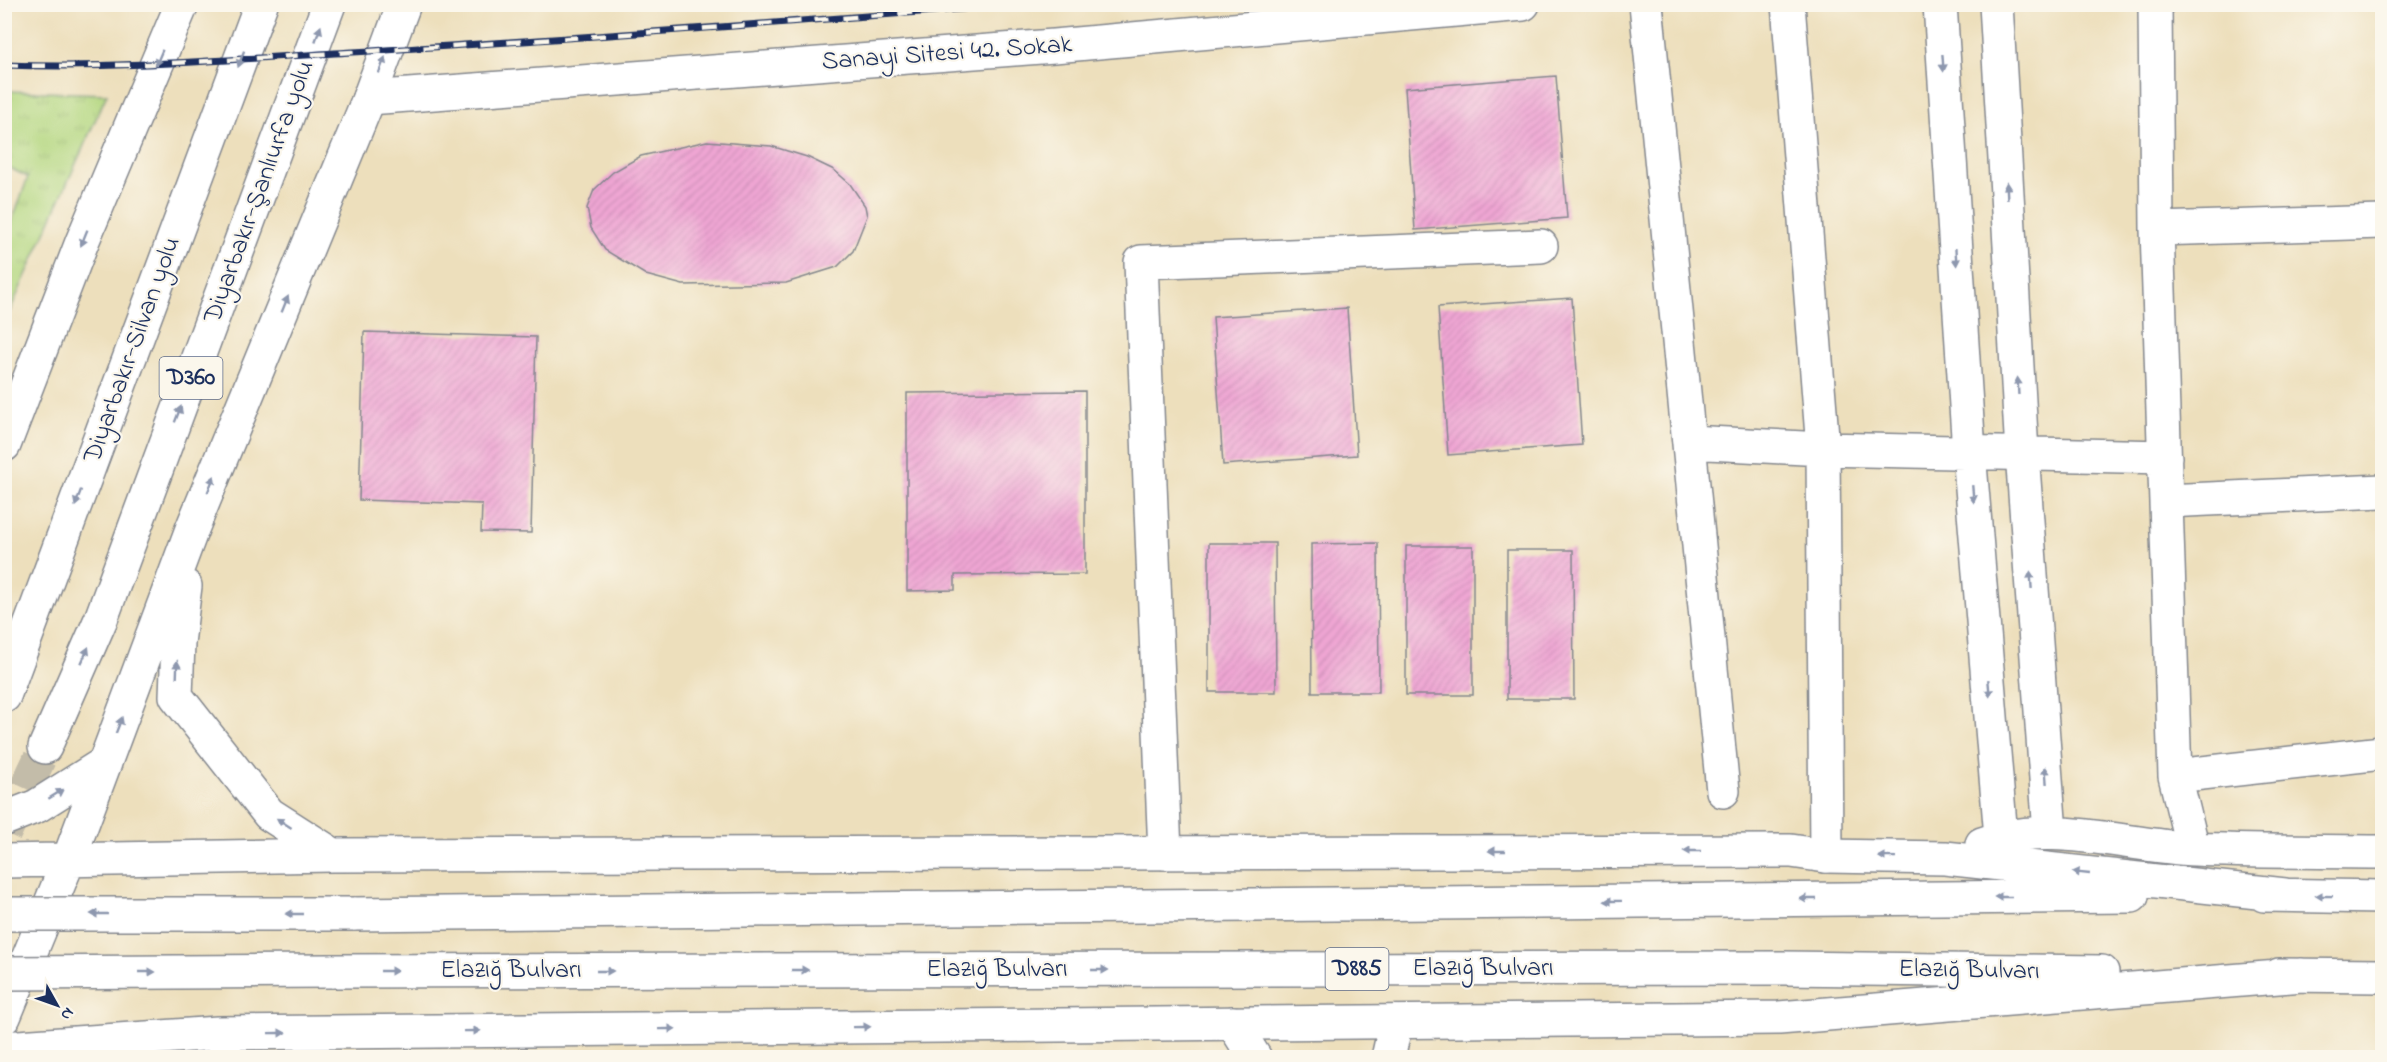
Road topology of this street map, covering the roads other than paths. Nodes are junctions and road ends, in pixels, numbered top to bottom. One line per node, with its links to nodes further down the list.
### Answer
1 (182, 4): 16 (main road, one-way to 16)
2 (261, 4): 24 (main road, Diyarbakır-Silvan yolu / D360, one-way to 24)
3 (329, 4): 25 (main road, Diyarbakır-Şanlıurfa yolu / D360, one-way to 3)
4 (404, 4): 11 (main road, one-way to 4)
5 (1523, 4): 11 (main road, Sanayi Sitesi 42. Sokak)
6 (1646, 4): 15 (main road)
7 (1788, 4): 17 (main road)
8 (1940, 4): 18 (main road, one-way to 18)
9 (1996, 4): 19 (main road, one-way to 9)
10 (2155, 4): 13 (main road)
11 (369, 98): 23 (main road, one-way to 11)
12 (2382, 222): 13 (main road)
13 (2157, 229): 20 (main road)
14 (1541, 246): 35 (main road)
15 (1689, 442): 17 (main road); 29 (main road)
16 (4, 444)
17 (1823, 449): 18 (main road); 37 (main road)
18 (1970, 452): 19 (main road); 32 (main road, one-way to 32)
19 (2022, 453): 20 (main road); 31 (main road, one-way to 19)
20 (2165, 457): 22 (main road)
21 (2382, 491): 22 (main road)
22 (2166, 501): 28 (main road)
23 (192, 529): 27 (main road, one-way to 23); 36 (main road, one-way to 23)
24 (4, 696)
25 (45, 747)
26 (2382, 753): 28 (main road)
27 (105, 763): 30 (main road, one-way to 27); 39 (main road)
28 (2175, 776): 33 (main road)
29 (1723, 791)
30 (4, 819)
31 (2050, 833): 32 (main road); 33 (main road)
32 (2001, 837): 38 (main road)
33 (2193, 849): 34 (main road)
34 (2382, 852)
35 (1165, 853): 36 (main road); 37 (main road, one-way to 35)
36 (333, 855): 39 (main road)
37 (1826, 856): 38 (main road, one-way to 37)
38 (1945, 858): 41 (main road, one-way to 38)
39 (69, 859): 40 (main road); 47 (main road)
40 (4, 861)
41 (2285, 895): 42 (main road, one-way to 41); 43 (main road, one-way to 43, bridge)
42 (2382, 897)
43 (4, 914)
44 (4, 973): 45 (main road, Elazığ Bulvarı / D885, one-way to 45, bridge)
45 (2302, 975): 46 (main road, Elazığ Bulvarı / D885); 48 (main road)
46 (2382, 976)
47 (4, 1017)
48 (1396, 1022): 49 (main road); 54 (main road)
49 (1233, 1023): 50 (main road, one-way to 49); 53 (main road)
50 (218, 1033): 51 (main road); 52 (main road)
51 (4, 1048)
52 (168, 1058)
53 (1255, 1058)
54 (1388, 1058)

